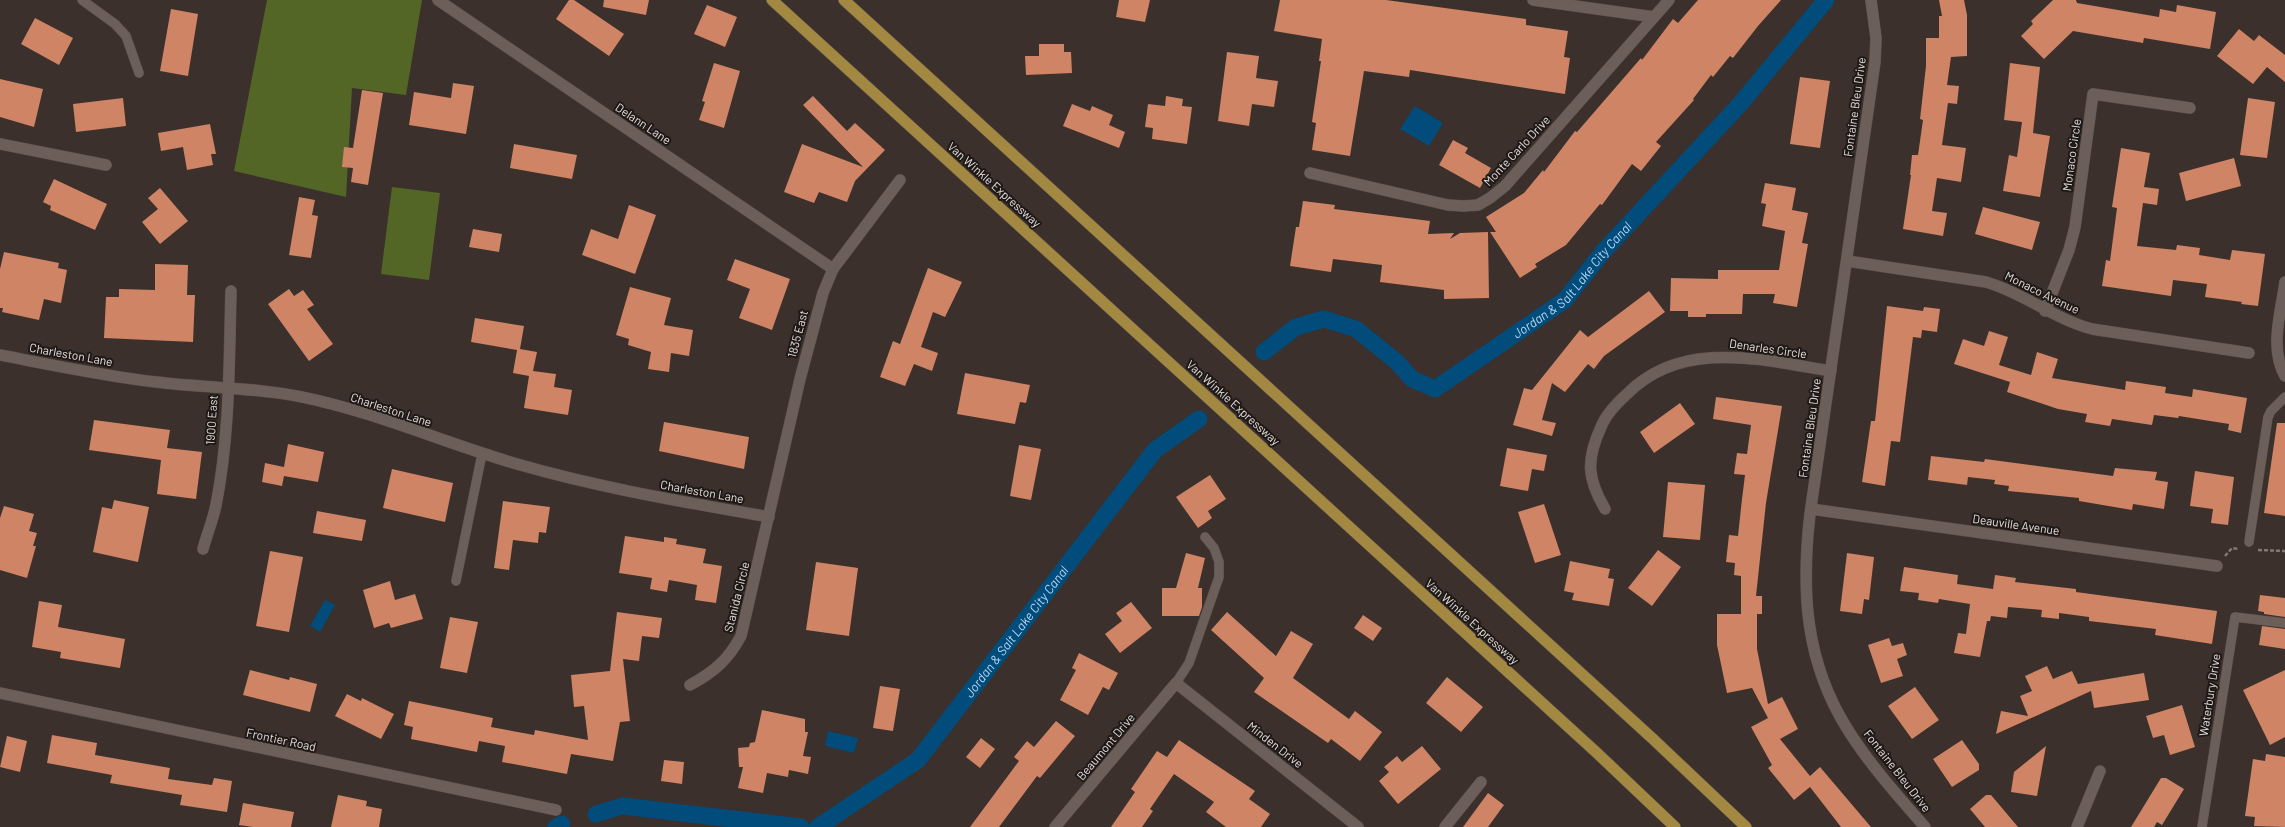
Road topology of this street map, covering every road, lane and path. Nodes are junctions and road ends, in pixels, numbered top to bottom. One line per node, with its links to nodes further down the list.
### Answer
1 (82, 0): 9 (lane)
2 (438, 0): 16 (street, Delann Lane)
3 (772, 0): 45 (main road, Van Winkle Expressway)
4 (844, 0): 46 (main road)
5 (1533, 0): 8 (street)
6 (1669, 0): 8 (street, Monte Carlo Drive)
7 (1871, 0): 15 (street, Fontaine Bleu Drive)
8 (1654, 17): 13 (street, Monte Carlo Drive)
9 (139, 73)
10 (2190, 108): 19 (street, Monaco Circle)
11 (0, 144): 12 (street)
12 (106, 165)
13 (1310, 173)
14 (900, 180): 16 (street, 1835 East)
15 (1847, 261): 19 (street, Monaco Avenue); 22 (street, Fontaine Bleu Drive)
16 (833, 269): 29 (street, 1835 East)
17 (2285, 282): 23 (street)
18 (231, 291): 24 (street, 1900 East)
19 (2045, 311): 20 (street, Monaco Avenue)
20 (2249, 353)
21 (0, 355): 24 (street, Charleston Lane)
22 (1831, 371): 27 (street, Denarles Circle); 28 (street, Fontaine Bleu Drive)
23 (2285, 376)
24 (227, 388): 26 (street, Charleston Lane); 32 (street, 1900 East)
25 (2285, 397): 31 (lane)
26 (482, 454): 29 (street, Charleston Lane); 34 (lane)
27 (1605, 509)
28 (1811, 510): 33 (street, Deauville Avenue); 47 (street, Fontaine Bleu Drive)
29 (769, 517): 37 (street, Stanida Circle)
30 (1205, 537): 36 (lane)
31 (2249, 542)
32 (203, 549)
33 (2217, 566)
34 (456, 581)
35 (2285, 623): 49 (lane, Waterbury Drive)
36 (1176, 683): 42 (street, Beaumont Drive); 43 (street, Minden Drive)
37 (690, 685)
38 (0, 693): 41 (street, Frontier Road)
39 (2100, 771): 48 (street)
40 (1481, 782): 44 (street)
41 (556, 810)
42 (1055, 827)
43 (1358, 827)
44 (1446, 827)
45 (1675, 827)
46 (1746, 827)
47 (1925, 827)
48 (2077, 827)
49 (2202, 827)

